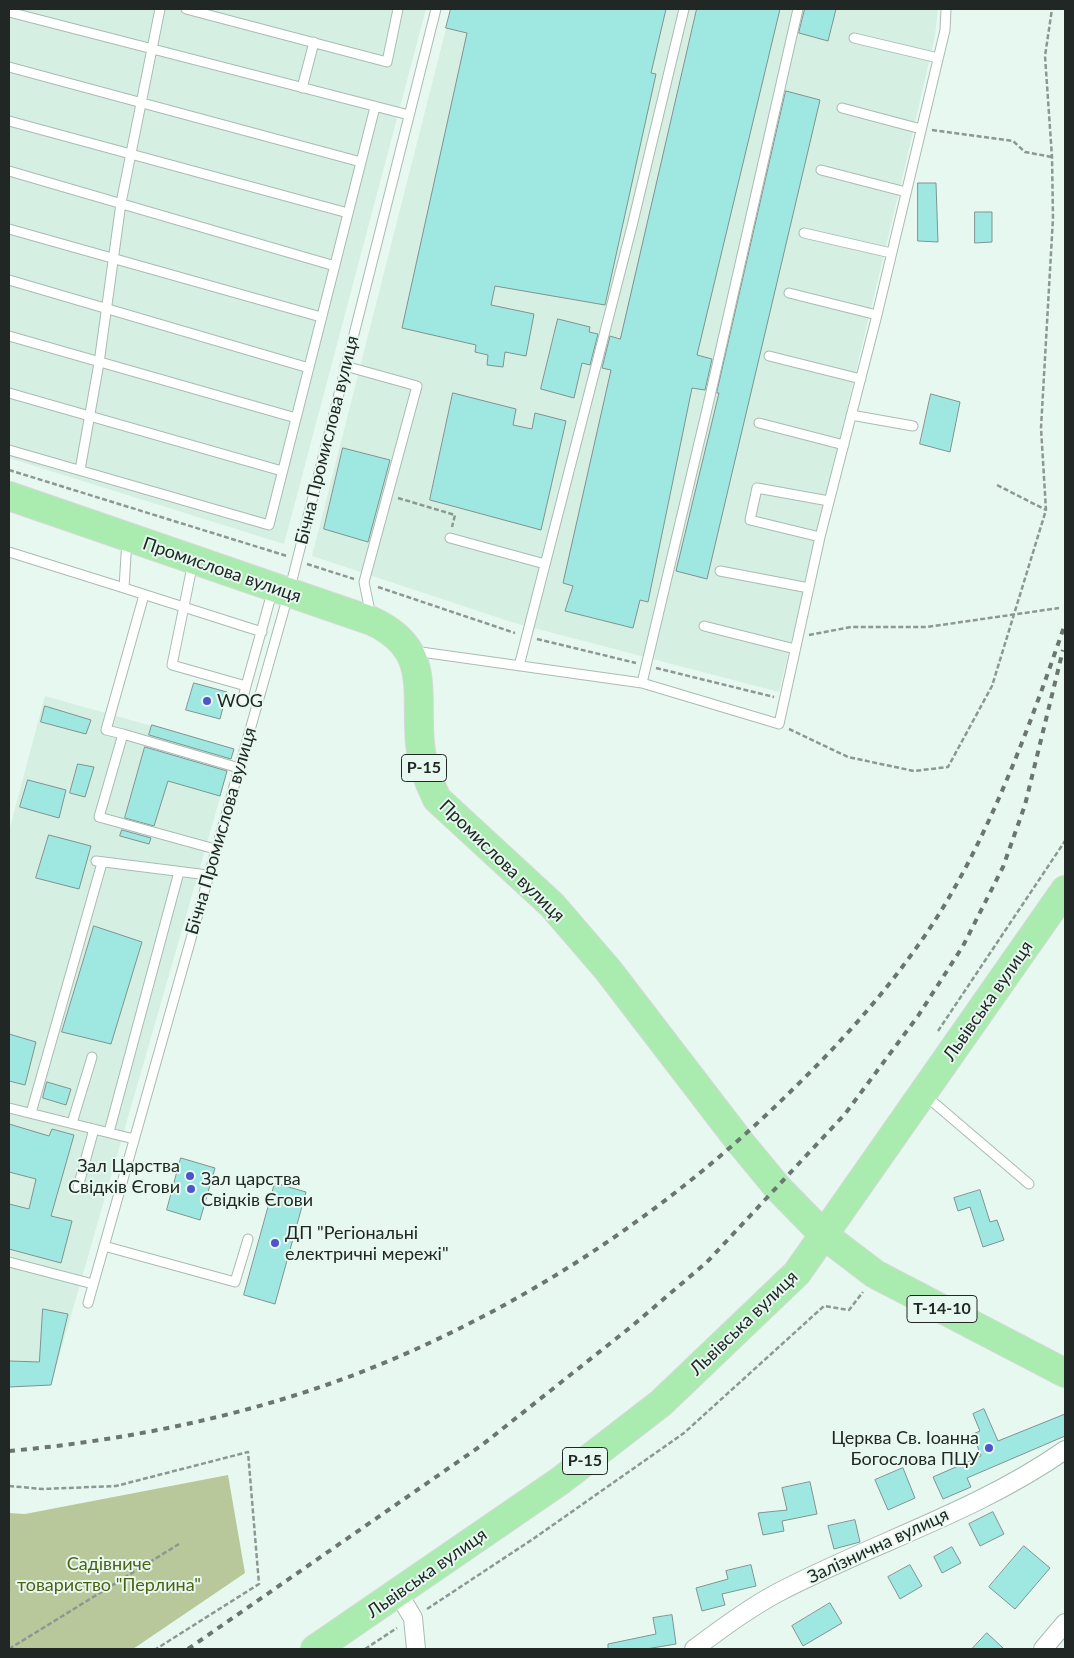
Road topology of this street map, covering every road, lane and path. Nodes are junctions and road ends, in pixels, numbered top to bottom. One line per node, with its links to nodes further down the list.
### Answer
1 (160, 9): 12 (lane)
2 (186, 9): 11 (lane)
3 (397, 9): 11 (lane)
4 (436, 9): 19 (lane, Бічна Промислова вулиця)
5 (684, 9): 67 (lane)
6 (798, 9): 85 (lane)
7 (946, 9): 13 (lane)
8 (1052, 9): 23 (path)
9 (9, 12): 12 (lane)
10 (854, 38): 13 (lane)
11 (314, 42): 15 (lane)
12 (152, 49): 15 (lane); 16 (lane)
13 (938, 58): 21 (lane)
14 (9, 67): 16 (lane)
15 (302, 88): 17 (lane)
16 (140, 103): 22 (lane); 24 (lane)
17 (375, 107): 19 (lane); 24 (lane)
18 (842, 108): 21 (lane)
19 (409, 115): 43 (lane, Бічна Промислова вулиця)
20 (9, 121): 22 (lane)
21 (921, 129): 23 (path); 27 (lane)
22 (131, 155): 28 (lane); 29 (lane)
23 (1052, 157): 60 (path)
24 (361, 162): 29 (lane)
25 (822, 170): 27 (lane)
26 (9, 171): 28 (lane)
27 (906, 192): 32 (lane)
28 (122, 203): 33 (lane); 34 (lane)
29 (348, 213): 34 (lane)
30 (9, 230): 33 (lane)
31 (804, 233): 32 (lane)
32 (891, 252): 38 (lane)
33 (113, 259): 37 (lane); 39 (lane)
34 (335, 266): 39 (lane)
35 (9, 280): 37 (lane)
36 (789, 293): 38 (lane)
37 (106, 309): 42 (lane); 44 (lane)
38 (877, 315): 45 (lane)
39 (321, 317): 44 (lane)
40 (9, 336): 42 (lane)
41 (769, 356): 45 (lane)
42 (99, 363): 48 (lane); 49 (lane)
43 (345, 366): 58 (lane); 72 (lane, Бічна Промислова вулиця)
44 (309, 368): 49 (lane)
45 (861, 379): 47 (lane)
46 (9, 393): 48 (lane)
47 (852, 415): 51 (lane); 52 (lane)
48 (90, 416): 54 (lane); 55 (lane)
49 (296, 418): 55 (lane)
50 (759, 422): 52 (lane)
51 (913, 426)
52 (844, 445): 59 (lane)
53 (9, 450): 54 (lane)
54 (80, 470): 55 (lane)
55 (282, 471)
56 (997, 485): 60 (path)
57 (9, 496): 62 (main road, Промислова вулиця / Р-15)
58 (388, 496): 63 (path); 69 (lane)
59 (829, 501): 61 (lane); 61 (lane)
60 (1046, 510): 76 (path)
61 (820, 537): 71 (lane)
62 (127, 538): 65 (main road, Промислова вулиця / Р-15); 70 (lane)
63 (450, 538): 67 (lane)
64 (9, 552): 70 (lane)
65 (194, 560): 72 (main road, Промислова вулиця / Р-15); 74 (lane)
66 (308, 564): 69 (path)
67 (545, 564): 80 (lane)
68 (720, 570): 71 (lane)
69 (364, 582): 77 (lane); 80 (path)
70 (124, 588): 73 (lane)
71 (808, 588): 81 (lane)
72 (281, 589): 77 (main road, Промислова вулиця / Р-15); 79 (lane); 92 (lane, Бічна Промислова вулиця)
73 (144, 595): 74 (lane); 91 (lane)
74 (183, 608): 79 (lane); 87 (lane)
75 (1059, 608): 76 (path)
76 (1013, 614): 81 (path); 90 (path)
77 (372, 621): 83 (main road, Промислова вулиця / Р-15)
78 (704, 626): 82 (lane)
79 (262, 632): 87 (lane)
80 (526, 636): 84 (lane); 85 (path)
81 (798, 638): 82 (lane)
82 (795, 649): 88 (lane)
83 (409, 650): 84 (lane); 109 (main road, Промислова вулиця / Р-15)
84 (519, 666): 86 (lane)
85 (646, 666): 86 (lane); 88 (path)
86 (642, 683): 90 (lane)
87 (246, 686): 89 (lane)
88 (784, 700): 90 (lane)
89 (242, 702)
90 (779, 724)
91 (123, 734): 92 (lane); 94 (lane)
92 (239, 768): 94 (lane, Бічна Промислова вулиця)
93 (1065, 842): 98 (path)
94 (215, 849): 96 (lane, Бічна Промислова вулиця)
95 (179, 872): 96 (lane); 102 (lane); 105 (lane)
96 (208, 876): 106 (lane, Бічна Промислова вулиця)
97 (1065, 890): 100 (main road, Львівська вулиця)
98 (934, 1039)
99 (92, 1056): 103 (lane)
100 (924, 1094): 107 (lane); 109 (main road, Львівська вулиця)
101 (9, 1108): 102 (lane)
102 (31, 1113): 103 (lane)
103 (72, 1123): 104 (lane)
104 (94, 1129): 105 (lane); 108 (lane)
105 (109, 1132): 106 (lane)
106 (134, 1139): 111 (lane, Бічна Промислова вулиця)
107 (1029, 1184)
108 (78, 1187)
109 (824, 1236): 116 (main road, Т-14-10); 120 (main road, Львівська вулиця / Р-15)
110 (248, 1239): 111 (lane)
111 (104, 1246): 113 (lane, Бічна Промислова вулиця)
112 (9, 1262): 113 (lane)
113 (93, 1284): 115 (lane, Бічна Промислова вулиця)
114 (864, 1290): 121 (path)
115 (88, 1303)
116 (1065, 1374)
117 (1065, 1450): 128 (street, Залізнична вулиця)
118 (9, 1486): 124 (path)
119 (179, 1544): 123 (path)
120 (398, 1593): 121 (street); 125 (main road, Львівська вулиця / Р-15)
121 (413, 1618): 126 (path); 127 (street)
122 (1065, 1623): 129 (street)
123 (9, 1649)
124 (156, 1649)
125 (315, 1649)
126 (365, 1649)
127 (416, 1649)
128 (694, 1649)
129 (1043, 1649)

